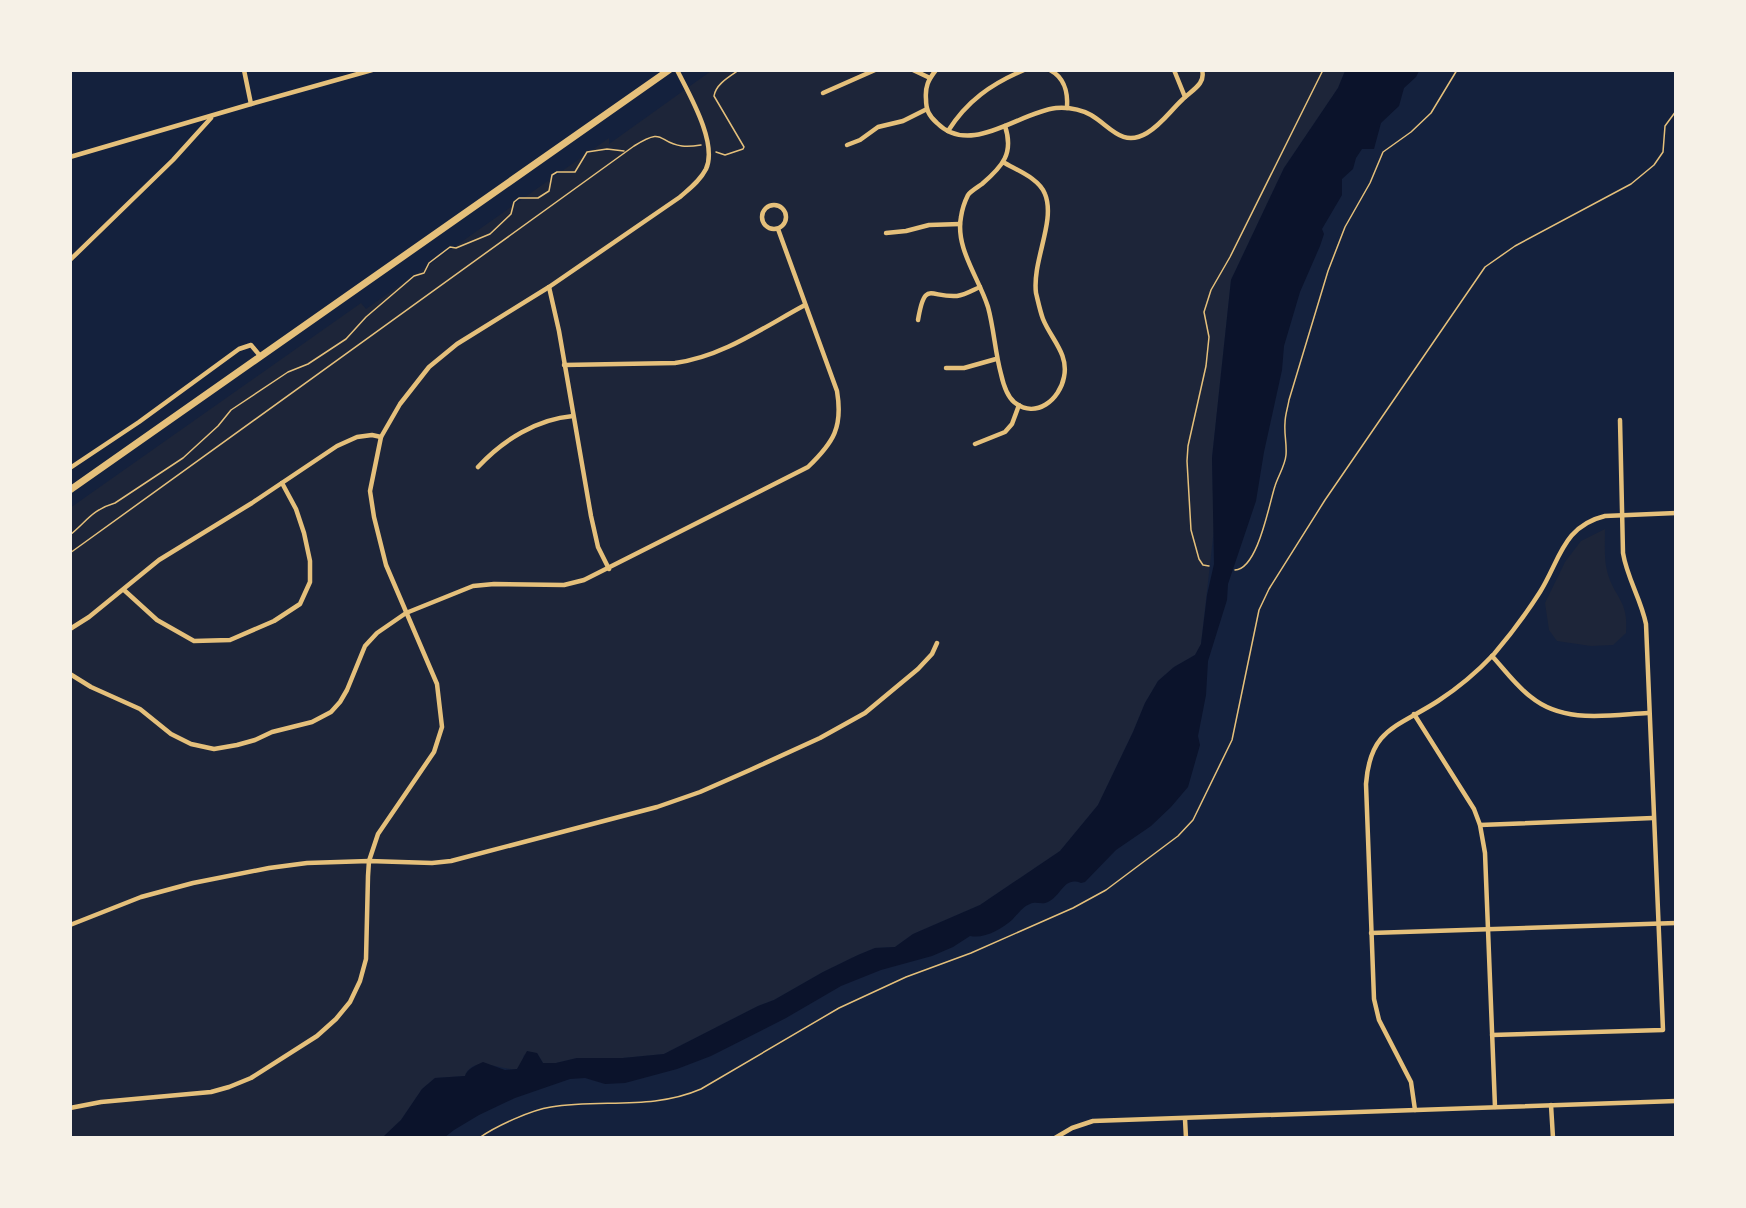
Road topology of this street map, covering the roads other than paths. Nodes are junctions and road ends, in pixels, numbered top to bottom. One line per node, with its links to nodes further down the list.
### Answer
1 (244, 70): 15 (street)
2 (372, 70): 15 (street)
3 (669, 70): 32 (main road)
4 (677, 70): 28 (street)
5 (875, 70): 13 (street)
6 (913, 70): 12 (street)
7 (936, 70): 12 (street)
8 (1024, 70): 20 (street)
9 (1050, 70): 16 (street)
10 (1174, 70): 14 (street)
11 (1202, 70): 14 (street)
12 (930, 78): 17 (street)
13 (824, 93)
14 (1185, 97): 16 (street)
15 (251, 104): 18 (street)
16 (1067, 108): 19 (street)
17 (927, 109): 20 (street); 21 (street)
18 (213, 116): 22 (street); 27 (street)
19 (1005, 126): 20 (street); 23 (street)
20 (948, 131)
21 (848, 145)
22 (70, 158)
23 (1003, 162): 24 (street); 36 (street)
24 (960, 224): 26 (street); 29 (street)
25 (778, 229): 25 (street); 30 (street)
26 (886, 233)
27 (70, 260)
28 (549, 287): 34 (street); 39 (street)
29 (980, 287): 31 (street); 33 (street)
30 (805, 305): 34 (street); 47 (street)
31 (918, 320)
32 (261, 357): 42 (street); 44 (main road)
33 (996, 359): 35 (street); 36 (street)
34 (564, 366): 37 (street)
35 (946, 368)
36 (1019, 405): 40 (street)
37 (573, 416): 41 (street); 47 (street)
38 (1620, 420): 46 (street)
39 (381, 437): 43 (street); 49 (street)
40 (975, 444)
41 (478, 466)
42 (70, 468)
43 (282, 483): 48 (street); 48 (street)
44 (70, 490)
45 (1676, 513): 46 (street)
46 (1622, 515): 52 (street); 54 (street)
47 (609, 569): 49 (street)
48 (124, 590): 50 (street)
49 (406, 614): 53 (street); 58 (street)
50 (70, 629)
51 (937, 643): 58 (street)
52 (1492, 656): 54 (street); 55 (street)
53 (70, 674)
54 (1648, 713): 56 (street)
55 (1414, 714): 57 (street); 63 (street)
56 (1653, 818): 57 (street); 59 (street)
57 (1480, 825): 62 (street)
58 (369, 861): 61 (street); 68 (street)
59 (1658, 923): 60 (street); 62 (street); 64 (street)
60 (1676, 923)
61 (70, 925)
62 (1488, 929): 63 (street); 64 (street)
63 (1371, 933): 69 (street)
64 (1492, 1035): 67 (street)
65 (1676, 1101): 66 (street)
66 (1551, 1105): 67 (street); 73 (street)
67 (1494, 1107): 69 (street)
68 (70, 1108)
69 (1415, 1110): 70 (street)
70 (1185, 1119): 71 (street); 72 (street)
71 (1055, 1137)
72 (1186, 1137)
73 (1553, 1137)

